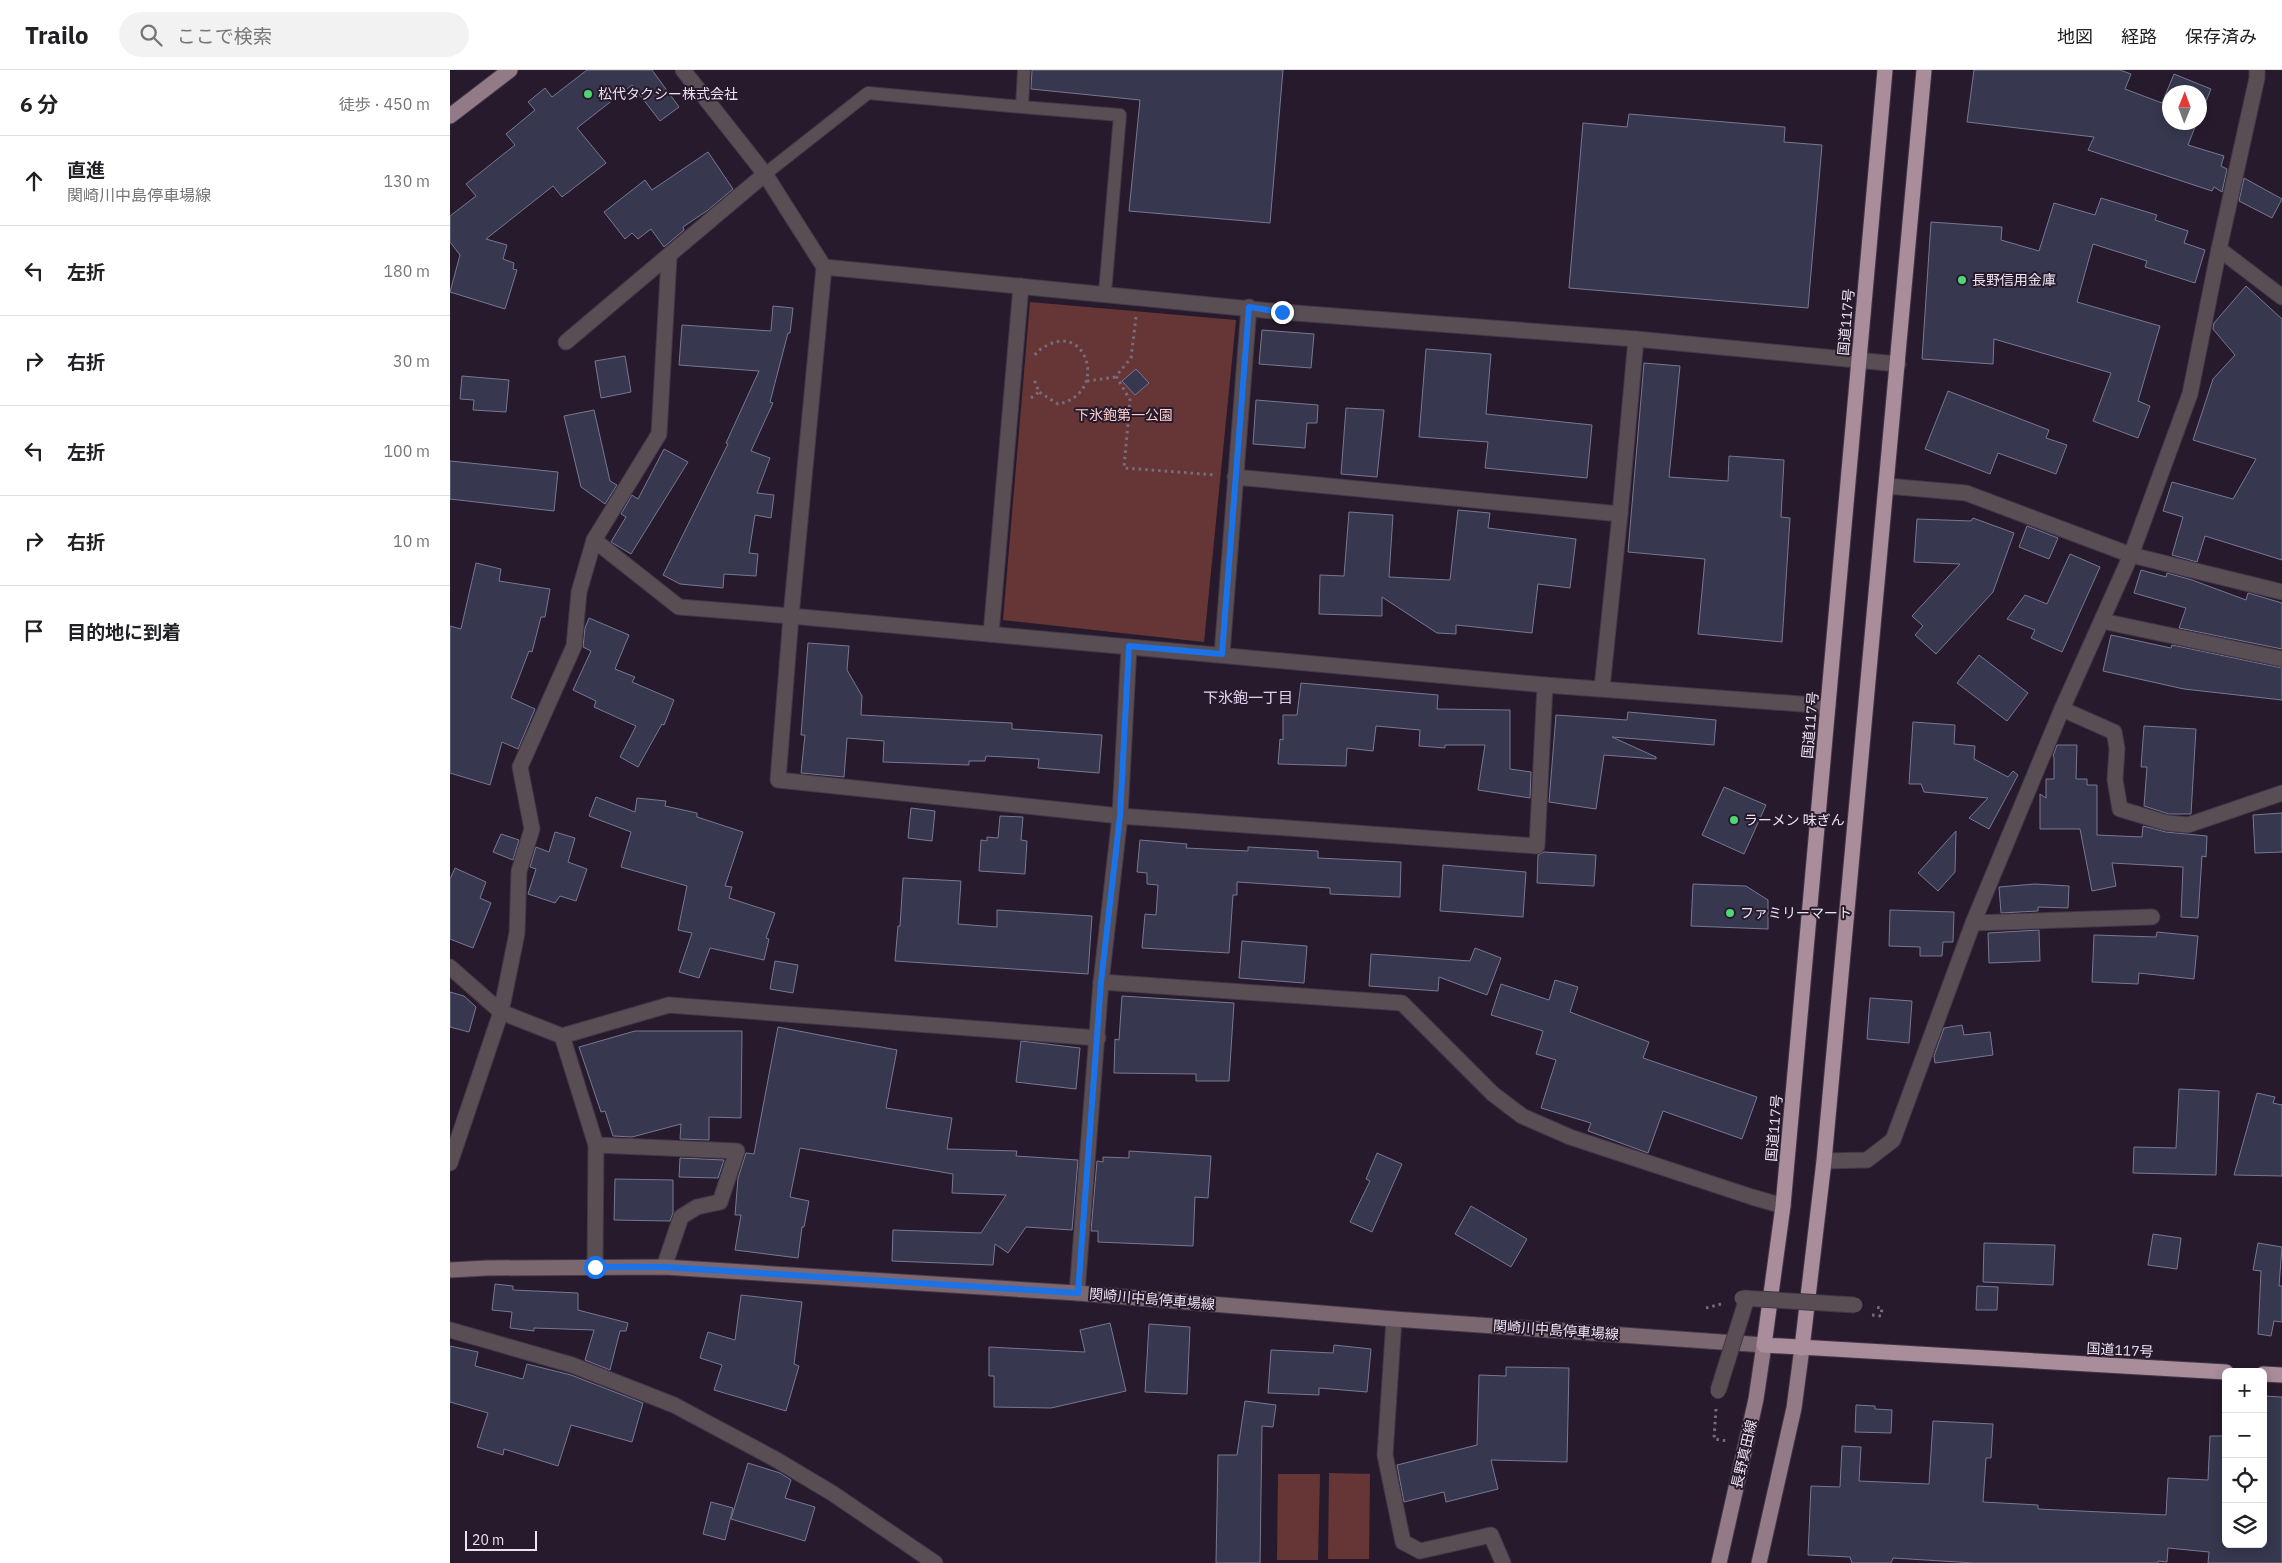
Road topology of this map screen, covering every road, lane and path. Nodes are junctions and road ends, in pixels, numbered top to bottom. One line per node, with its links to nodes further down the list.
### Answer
1 (510, 70): 8 (main road)
2 (683, 70): 9 (street)
3 (1024, 70): 7 (lane)
4 (1885, 70): 20 (highway, 国道117号)
5 (1924, 70): 22 (highway)
6 (2257, 70): 10 (street)
7 (1022, 107): 9 (lane); 14 (lane)
8 (450, 116)
9 (765, 174): 11 (street); 12 (street)
10 (2219, 249): 16 (street); 32 (street)
11 (669, 256): 19 (street); 31 (street)
12 (824, 267): 13 (street); 34 (street)
13 (1021, 286): 14 (street); 27 (street)
14 (1105, 293): 15 (street)
15 (1138, 296): 17 (street); 24 (path)
16 (2282, 297)
17 (1249, 307): 18 (street); 28 (street)
18 (1636, 339): 20 (street); 30 (street)
19 (566, 342)
20 (1859, 360): 22 (street); 42 (highway, 国道117号)
21 (1034, 361): 25 (path)
22 (1898, 364): 29 (highway)
23 (1033, 375): 26 (path)
24 (1116, 376): 25 (path); 28 (path)
25 (1087, 381): 26 (path)
26 (1039, 392): 27 (path)
27 (1010, 416): 36 (street)
28 (1235, 477): 30 (street); 38 (street)
29 (1887, 486): 32 (street); 54 (highway)
30 (1620, 514): 41 (street)
31 (594, 540): 34 (street); 50 (street)
32 (2131, 555): 33 (street); 35 (street)
33 (2282, 592)
34 (791, 616): 36 (street); 45 (street)
35 (2102, 621): 39 (street); 43 (street)
36 (992, 634): 37 (street)
37 (1129, 646): 38 (street); 45 (street)
38 (1222, 654): 40 (street)
39 (2282, 659)
40 (1545, 684): 41 (street); 45 (street)
41 (1602, 688): 42 (street)
42 (1828, 706): 56 (highway, 国道117号)
43 (2062, 709): 44 (street); 47 (street)
44 (2282, 793)
45 (1120, 816): 49 (street)
46 (2152, 917): 47 (street)
47 (1973, 923): 54 (street)
48 (450, 967): 50 (street)
49 (1101, 982): 52 (street); 56 (street)
50 (501, 1012): 51 (street); 55 (street)
51 (562, 1036): 52 (street); 53 (street)
52 (1098, 1038): 60 (street)
53 (596, 1145): 57 (street); 58 (street)
54 (1824, 1161): 65 (highway)
55 (450, 1163)
56 (1783, 1206): 64 (highway, 国道117号)
57 (595, 1267): 58 (main road, 関崎川中島停車場線); 59 (main road, 関崎川中島停車場線)
58 (664, 1267): 60 (main road, 関崎川中島停車場線)
59 (450, 1270)
60 (1078, 1293): 62 (main road, 関崎川中島停車場線)
61 (1855, 1305): 69 (street, bridge)
62 (1394, 1319): 64 (main road, 関崎川中島停車場線); 72 (street)
63 (450, 1330): 71 (street)
64 (1764, 1344): 65 (highway, 国道117号); 73 (main road, 長野真田線)
65 (1802, 1348): 66 (highway, 国道117号); 74 (main road)
66 (2222, 1372)
67 (2267, 1374): 68 (highway)
68 (2282, 1375)
69 (1718, 1391): 70 (path)
70 (1728, 1441)
71 (934, 1563)
72 (1503, 1563)
73 (1719, 1563)
74 (1759, 1563)

